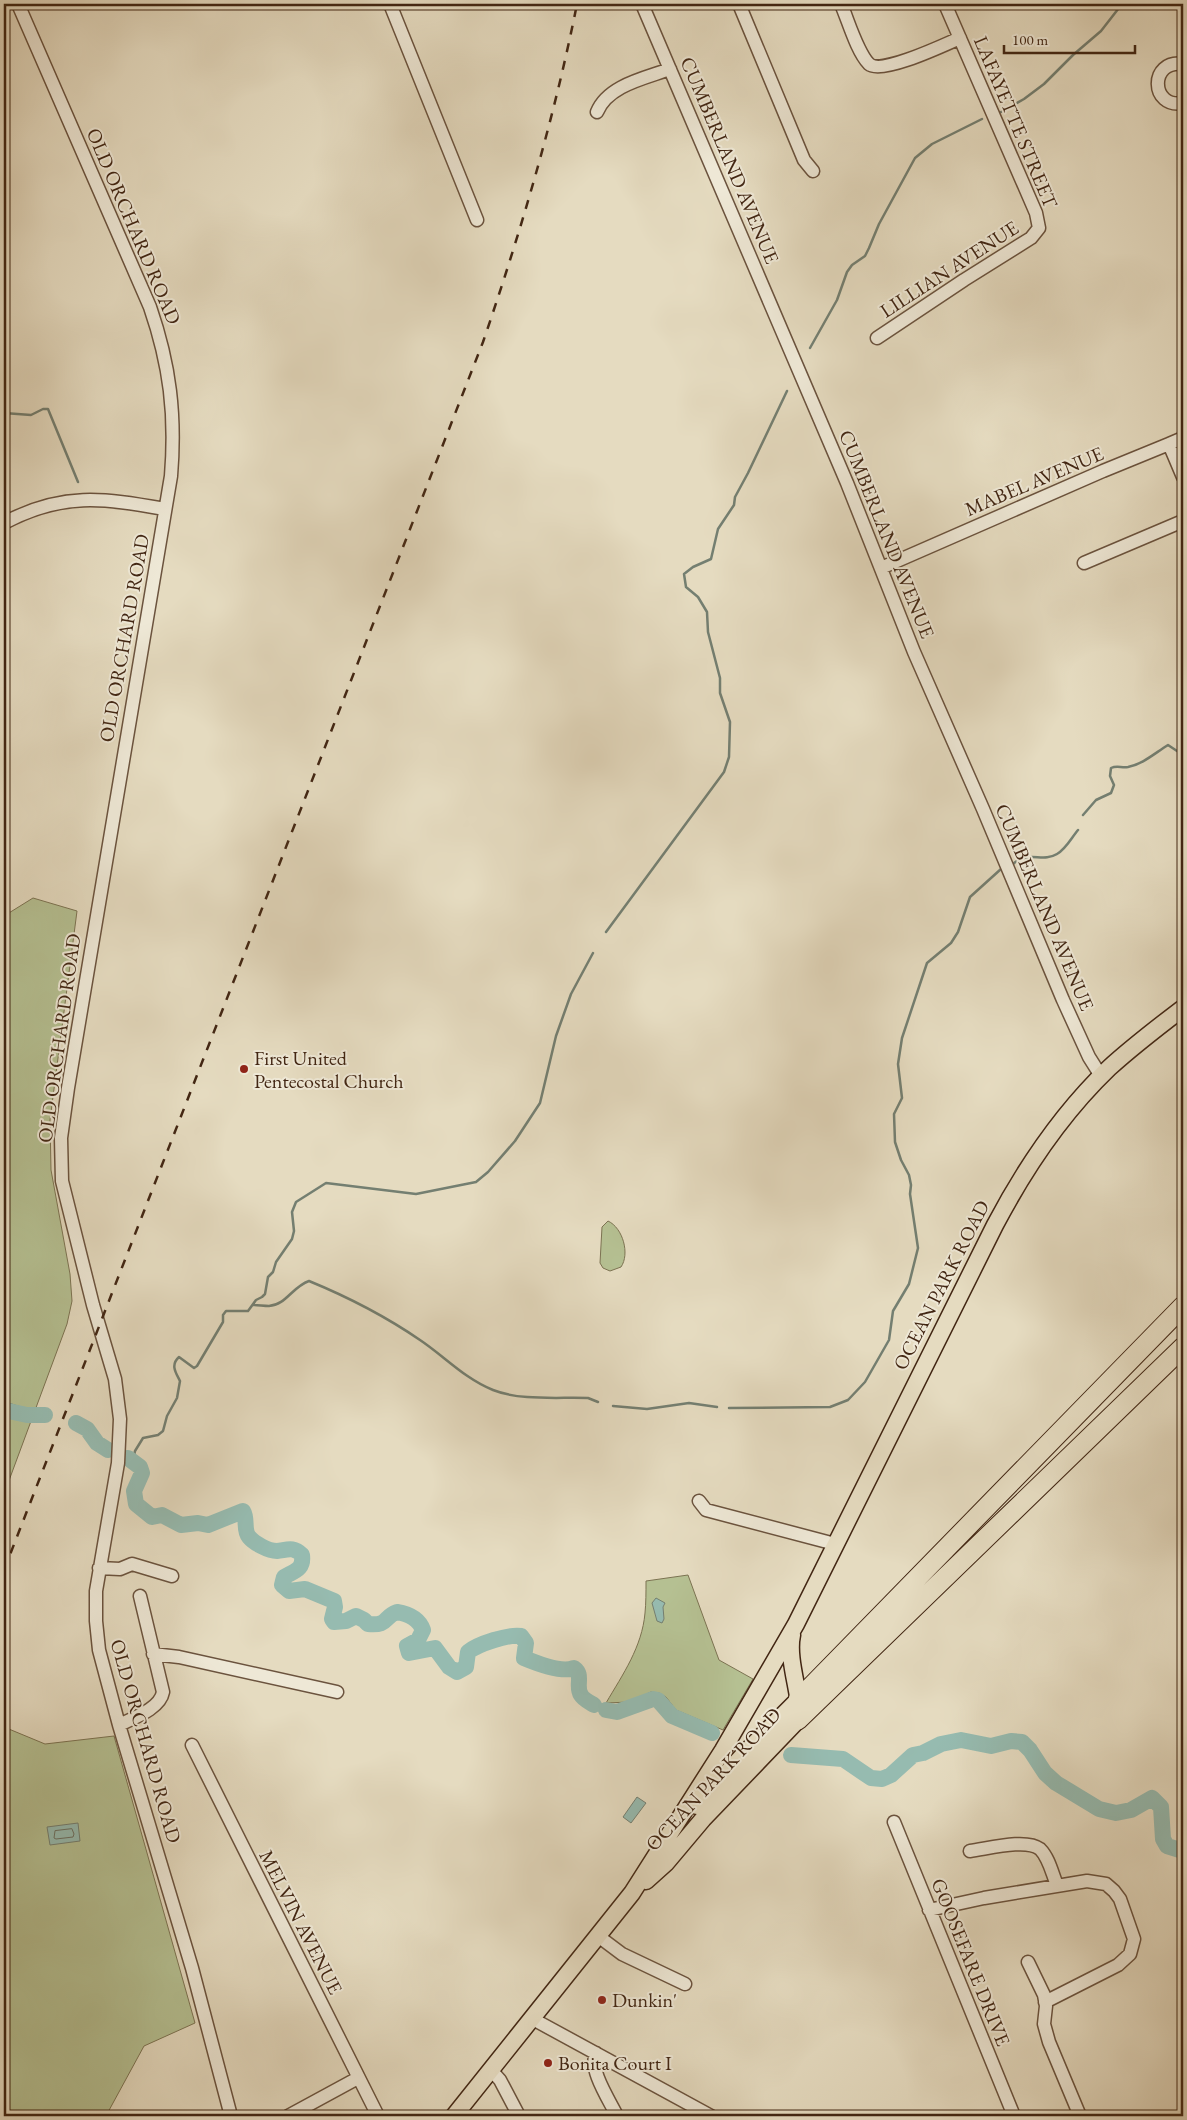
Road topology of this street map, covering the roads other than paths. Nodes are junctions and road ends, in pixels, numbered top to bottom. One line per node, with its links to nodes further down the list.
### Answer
1 (18, 4): 19 (street, OLD ORCHARD ROAD)
2 (390, 4): 13 (street)
3 (642, 4): 9 (street, CUMBERLAND AVENUE)
4 (739, 4): 12 (street)
5 (841, 4): 7 (street)
6 (946, 4): 7 (street, LAFAYETTE STREET)
7 (960, 38): 14 (street, LAFAYETTE STREET)
8 (1183, 64): 10 (street)
9 (670, 69): 11 (street); 23 (street, CUMBERLAND AVENUE)
10 (1183, 104)
11 (597, 112)
12 (813, 171)
13 (477, 220)
14 (1039, 228): 15 (street, LILLIAN AVENUE)
15 (877, 338)
16 (1183, 438): 17 (street, MABEL AVENUE)
17 (1169, 444): 18 (street); 23 (street, MABEL AVENUE)
18 (1183, 477)
19 (166, 509): 21 (street); 30 (street, OLD ORCHARD ROAD)
20 (1183, 522): 22 (street)
21 (4, 523)
22 (1084, 563)
23 (881, 568): 25 (street, CUMBERLAND AVENUE)
24 (1183, 1008): 25 (main road, OCEAN PARK ROAD)
25 (1101, 1076): 29 (main road, OCEAN PARK ROAD)
26 (1183, 1306): 38 (highway)
27 (1183, 1347): 39 (highway)
28 (699, 1501): 29 (street)
29 (836, 1544): 33 (main road, OCEAN PARK ROAD)
30 (99, 1568): 31 (street); 40 (street, OLD ORCHARD ROAD)
31 (172, 1576)
32 (140, 1596): 34 (street)
33 (796, 1624): 35 (main road, OCEAN PARK ROAD); 36 (main road, OCEAN PARK ROAD)
34 (153, 1654): 37 (street); 40 (street)
35 (768, 1673): 36 (main road); 44 (main road, OCEAN PARK ROAD)
36 (792, 1676): 38 (main road, OCEAN PARK ROAD)
37 (337, 1692)
38 (798, 1700): 39 (main road, OCEAN PARK ROAD); 44 (main road)
39 (798, 1720): 46 (main road, OCEAN PARK ROAD)
40 (119, 1725): 56 (street, OLD ORCHARD ROAD)
41 (192, 1745): 55 (street, MELVIN AVENUE)
42 (894, 1822): 47 (street, GOOSEFARE DRIVE)
43 (970, 1851): 45 (street)
44 (656, 1855): 46 (main road, OCEAN PARK ROAD)
45 (1057, 1885): 47 (street); 51 (street)
46 (632, 1893): 48 (main road, OCEAN PARK ROAD)
47 (929, 1910): 63 (street, GOOSEFARE DRIVE)
48 (598, 1936): 50 (street); 52 (main road, OCEAN PARK ROAD)
49 (1028, 1962): 51 (street)
50 (685, 1984)
51 (1045, 2002): 64 (street)
52 (531, 2018): 53 (street); 54 (main road, OCEAN PARK ROAD)
53 (596, 2053): 61 (street); 62 (street)
54 (491, 2070): 59 (main road, OCEAN PARK ROAD); 60 (street)
55 (358, 2078): 57 (street); 58 (street, MELVIN AVENUE)
56 (231, 2116)
57 (288, 2116)
58 (378, 2116)
59 (454, 2116)
60 (519, 2116)
61 (617, 2116)
62 (711, 2116)
63 (1014, 2116)
64 (1080, 2116)

